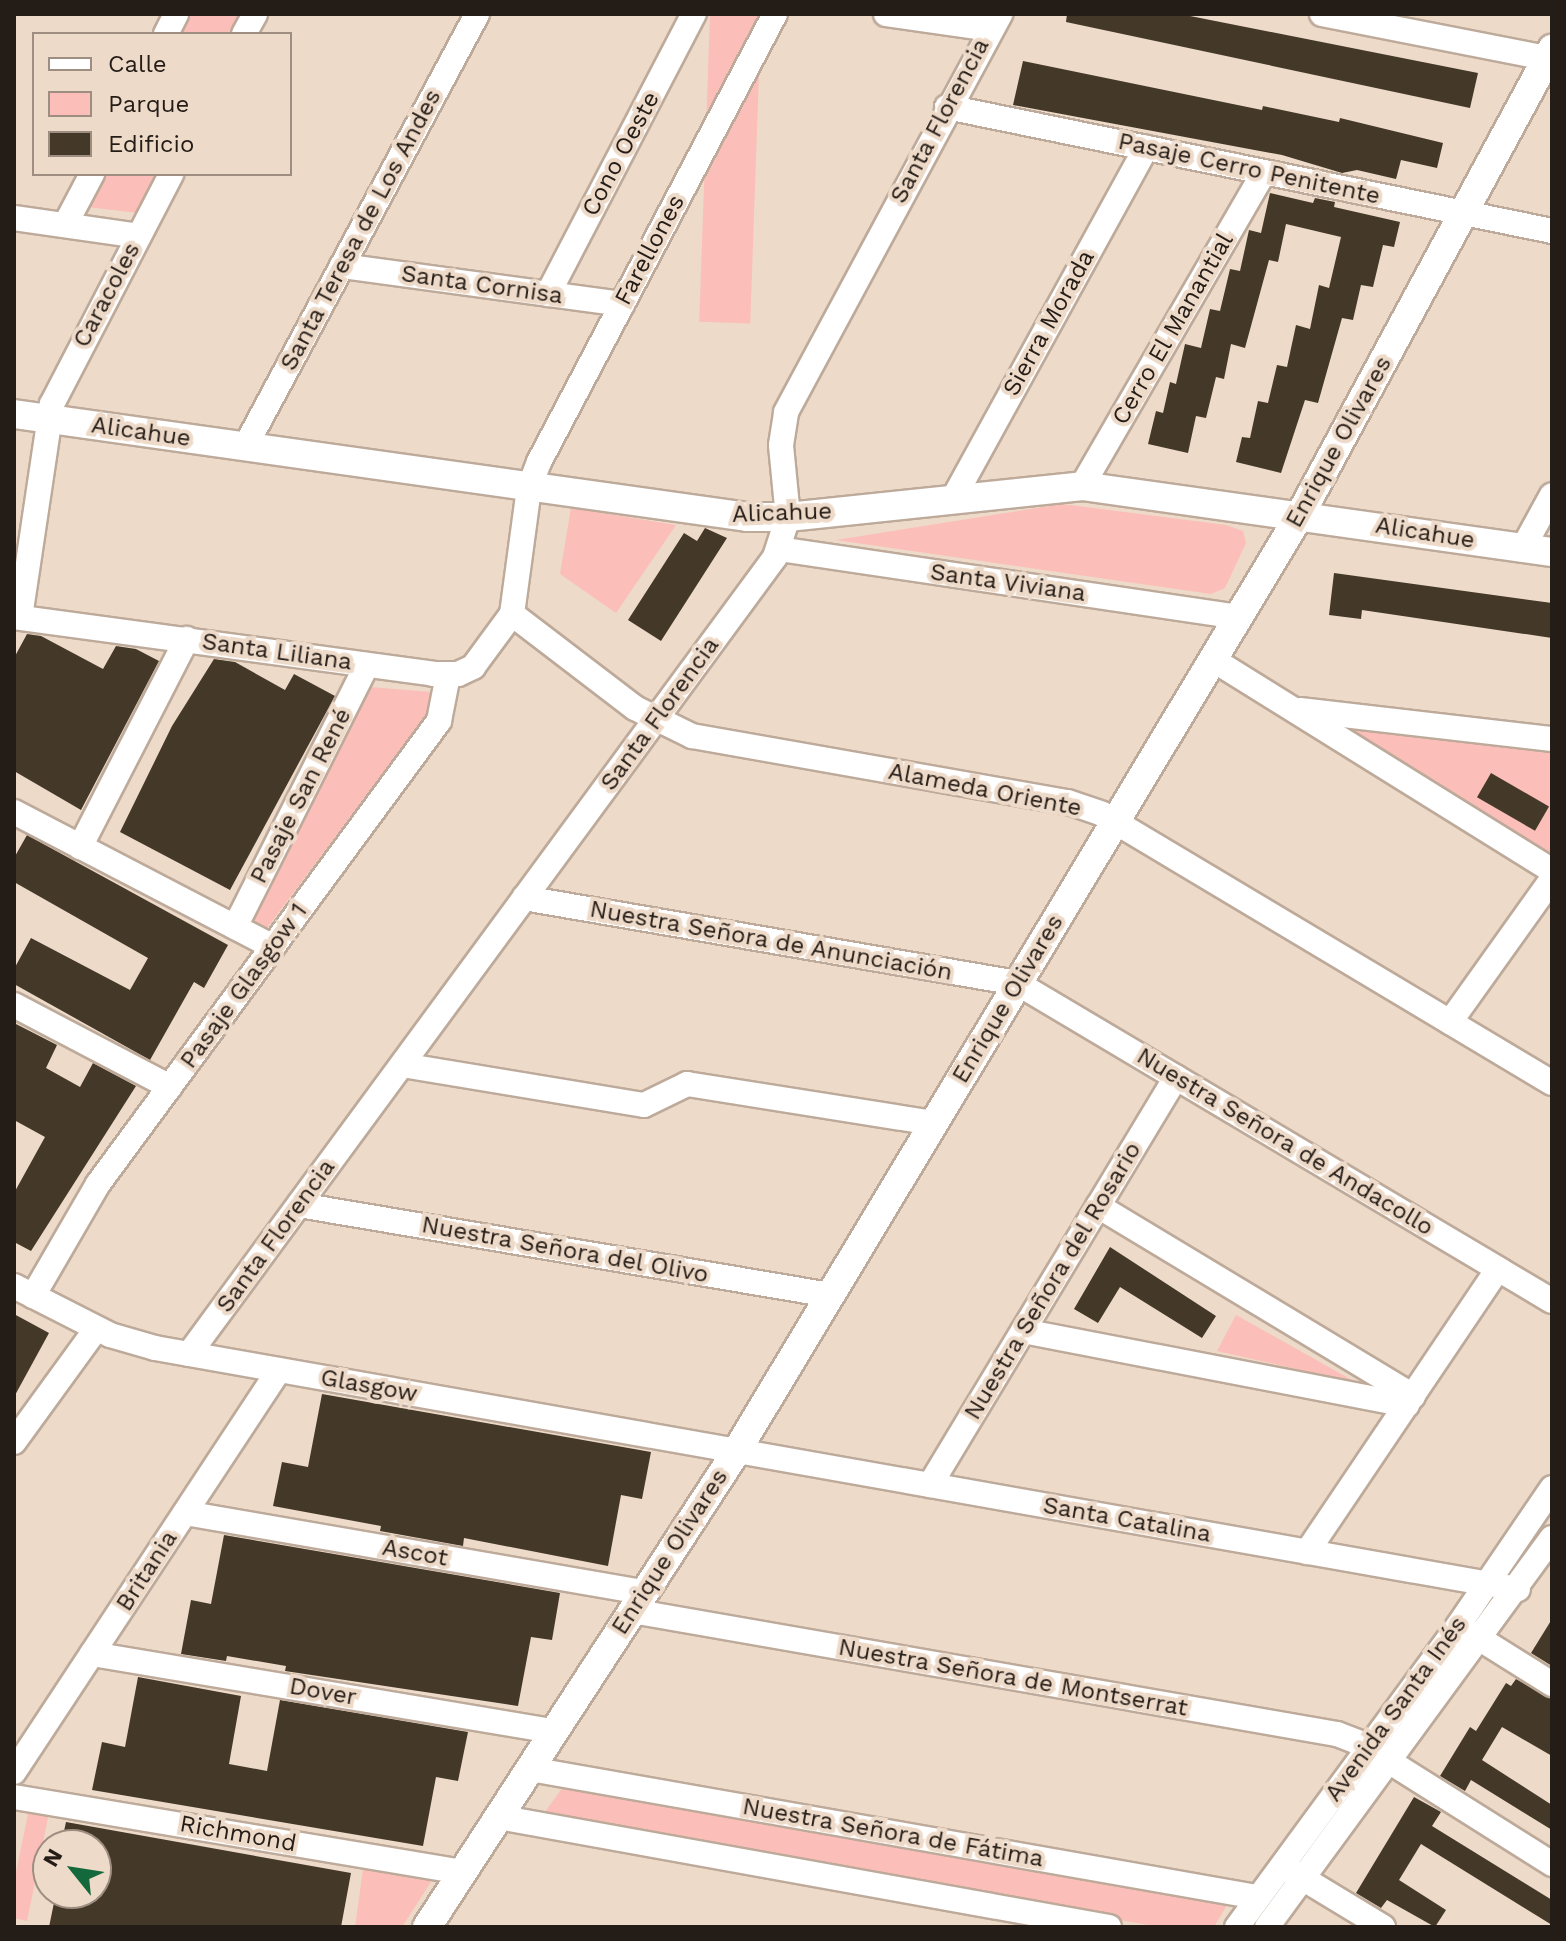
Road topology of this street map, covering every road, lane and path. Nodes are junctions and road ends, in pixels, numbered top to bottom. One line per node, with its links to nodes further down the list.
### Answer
1 (176, 14): 9 (street)
2 (255, 14): 10 (street)
3 (477, 14): 22 (street, Santa Teresa de Los Andes)
4 (694, 14): 23 (street, Cono Oeste)
5 (775, 14): 24 (street, Farellones)
6 (886, 14): 8 (street)
7 (1322, 14): 11 (street)
8 (995, 22): 12 (street, Santa Florencia)
9 (167, 32)
10 (245, 32)
11 (1550, 56): 17 (street, Enrique Olivares)
12 (947, 107): 13 (street, Pasaje Cerro Penitente); 33 (street, Santa Florencia)
13 (1146, 148): 14 (street, Pasaje Cerro Penitente); 31 (street, Sierra Morada)
14 (1264, 172): 17 (street, Pasaje Cerro Penitente); 28 (street, Cerro El Manantial)
15 (91, 176): 19 (street)
16 (170, 176): 21 (street, Caracoles)
17 (1465, 213): 20 (street, Pasaje Cerro Penitente); 32 (street, Enrique Olivares)
18 (14, 218): 19 (street)
19 (65, 225): 21 (street)
20 (1552, 231)
21 (139, 236): 26 (street, Caracoles)
22 (342, 266): 23 (street, Santa Cornisa); 27 (street, Santa Teresa de Los Andes)
23 (548, 294): 24 (street, Santa Cornisa)
24 (622, 304): 29 (street, Farellones)
25 (14, 414): 26 (street, Alicahue)
26 (49, 419): 27 (street, Alicahue); 38 (street, Caracoles)
27 (245, 447): 29 (street, Alicahue)
28 (1082, 486): 31 (street, Alicahue); 32 (street, Alicahue)
29 (529, 488): 33 (street, Alicahue); 37 (street)
30 (1552, 495): 34 (street)
31 (953, 499): 33 (street, Alicahue)
32 (1300, 515): 34 (street, Alicahue); 39 (street, Enrique Olivares)
33 (788, 517): 35 (street, Santa Florencia)
34 (1523, 548): 36 (street, Alicahue)
35 (779, 549): 39 (street, Santa Viviana); 45 (street, Santa Florencia)
36 (1552, 552)
37 (512, 614): 43 (street); 45 (street, Alameda Oriente)
38 (17, 617): 40 (street, Santa Liliana)
39 (1238, 617): 41 (street, Enrique Olivares)
40 (187, 639): 42 (street, Santa Liliana); 49 (street)
41 (1212, 659): 44 (street); 48 (street, Enrique Olivares)
42 (367, 665): 43 (street, Santa Liliana); 53 (street, Pasaje San René)
43 (448, 675): 54 (street, Pasaje Glasgow 1)
44 (1294, 709): 46 (street); 50 (street)
45 (655, 720): 48 (street, Alameda Oriente); 52 (street, Santa Florencia)
46 (1552, 739)
47 (14, 812): 49 (street)
48 (1116, 821): 55 (street, Enrique Olivares); 57 (street, Alameda Oriente)
49 (80, 847): 53 (street)
50 (1552, 871)
51 (1552, 879): 57 (street)
52 (524, 898): 55 (street, Nuestra Señora de Anunciación); 58 (street, Santa Florencia)
53 (235, 927): 54 (street)
54 (273, 947): 61 (street, Pasaje Glasgow 1)
55 (1017, 983): 59 (street, Nuestra Señora de Andacollo); 62 (street, Enrique Olivares)
56 (14, 1005): 61 (street)
57 (1450, 1022): 60 (street, Alameda Oriente)
58 (402, 1065): 62 (street); 63 (street, Santa Florencia)
59 (1176, 1077): 64 (street, Nuestra Señora del Rosario); 65 (street, Nuestra Señora de Andacollo)
60 (1552, 1083)
61 (170, 1087): 66 (street, Pasaje Glasgow 1)
62 (934, 1123): 67 (street, Enrique Olivares)
63 (299, 1205): 67 (street, Nuestra Señora del Olivo); 71 (street, Santa Florencia)
64 (1098, 1206): 70 (street, Nuestra Señora del Rosario); 73 (street)
65 (1498, 1269): 68 (street, Nuestra Señora de Andacollo); 75 (street)
66 (23, 1291): 69 (street, Glasgow)
67 (830, 1295): 77 (street, Enrique Olivares)
68 (1552, 1301)
69 (96, 1329): 71 (street, Glasgow); 76 (street)
70 (1023, 1331): 74 (street); 78 (street, Nuestra Señora del Rosario)
71 (189, 1354): 72 (street, Glasgow)
72 (279, 1370): 77 (street, Glasgow); 80 (street, Britania)
73 (1378, 1375): 74 (street); 75 (street)
74 (1367, 1397): 75 (street)
75 (1410, 1400): 82 (street)
76 (14, 1442)
77 (736, 1452): 78 (street, Santa Catalina); 85 (street, Enrique Olivares)
78 (930, 1485): 82 (street, Santa Catalina)
79 (1552, 1488): 83 (street, Avenida Santa Inés)
80 (185, 1513): 85 (street, Ascot); 88 (street, Britania)
81 (1552, 1538): 84 (street, Avenida Santa Inés)
82 (1307, 1552): 83 (street, Santa Catalina)
83 (1487, 1584): 84 (street, Santa Catalina); 86 (street, Avenida Santa Inés)
84 (1518, 1589): 87 (street, Avenida Santa Inés)
85 (638, 1601): 90 (street, Enrique Olivares); 91 (street, Nuestra Señora de Montserrat)
86 (1458, 1626): 87 (street); 91 (street, Avenida Santa Inés)
87 (1481, 1640): 89 (street); 92 (street, Avenida Santa Inés)
88 (92, 1654): 90 (street, Dover); 94 (street, Britania)
89 (1552, 1684)
90 (554, 1731): 93 (street, Enrique Olivares)
91 (1367, 1748): 92 (street, Nuestra Señora de Montserrat); 98 (street, Avenida Santa Inés)
92 (1388, 1763): 97 (street, Nuestra Señora de Montserrat); 98 (street, Avenida Santa Inés)
93 (530, 1769): 96 (street, Enrique Olivares); 100 (street, Nuestra Señora de Fátima)
94 (14, 1772)
95 (14, 1797): 99 (street, Richmond)
96 (498, 1817): 99 (street, Enrique Olivares); 102 (street)
97 (1552, 1864)
98 (1291, 1871): 100 (street, Avenida Santa Inés); 104 (street, Avenida Santa Inés); 105 (street)
99 (462, 1872): 101 (street, Enrique Olivares)
100 (1257, 1897): 103 (street, Avenida Santa Inés)
101 (427, 1927)
102 (1109, 1927)
103 (1237, 1927)
104 (1267, 1927)
105 (1383, 1927)

